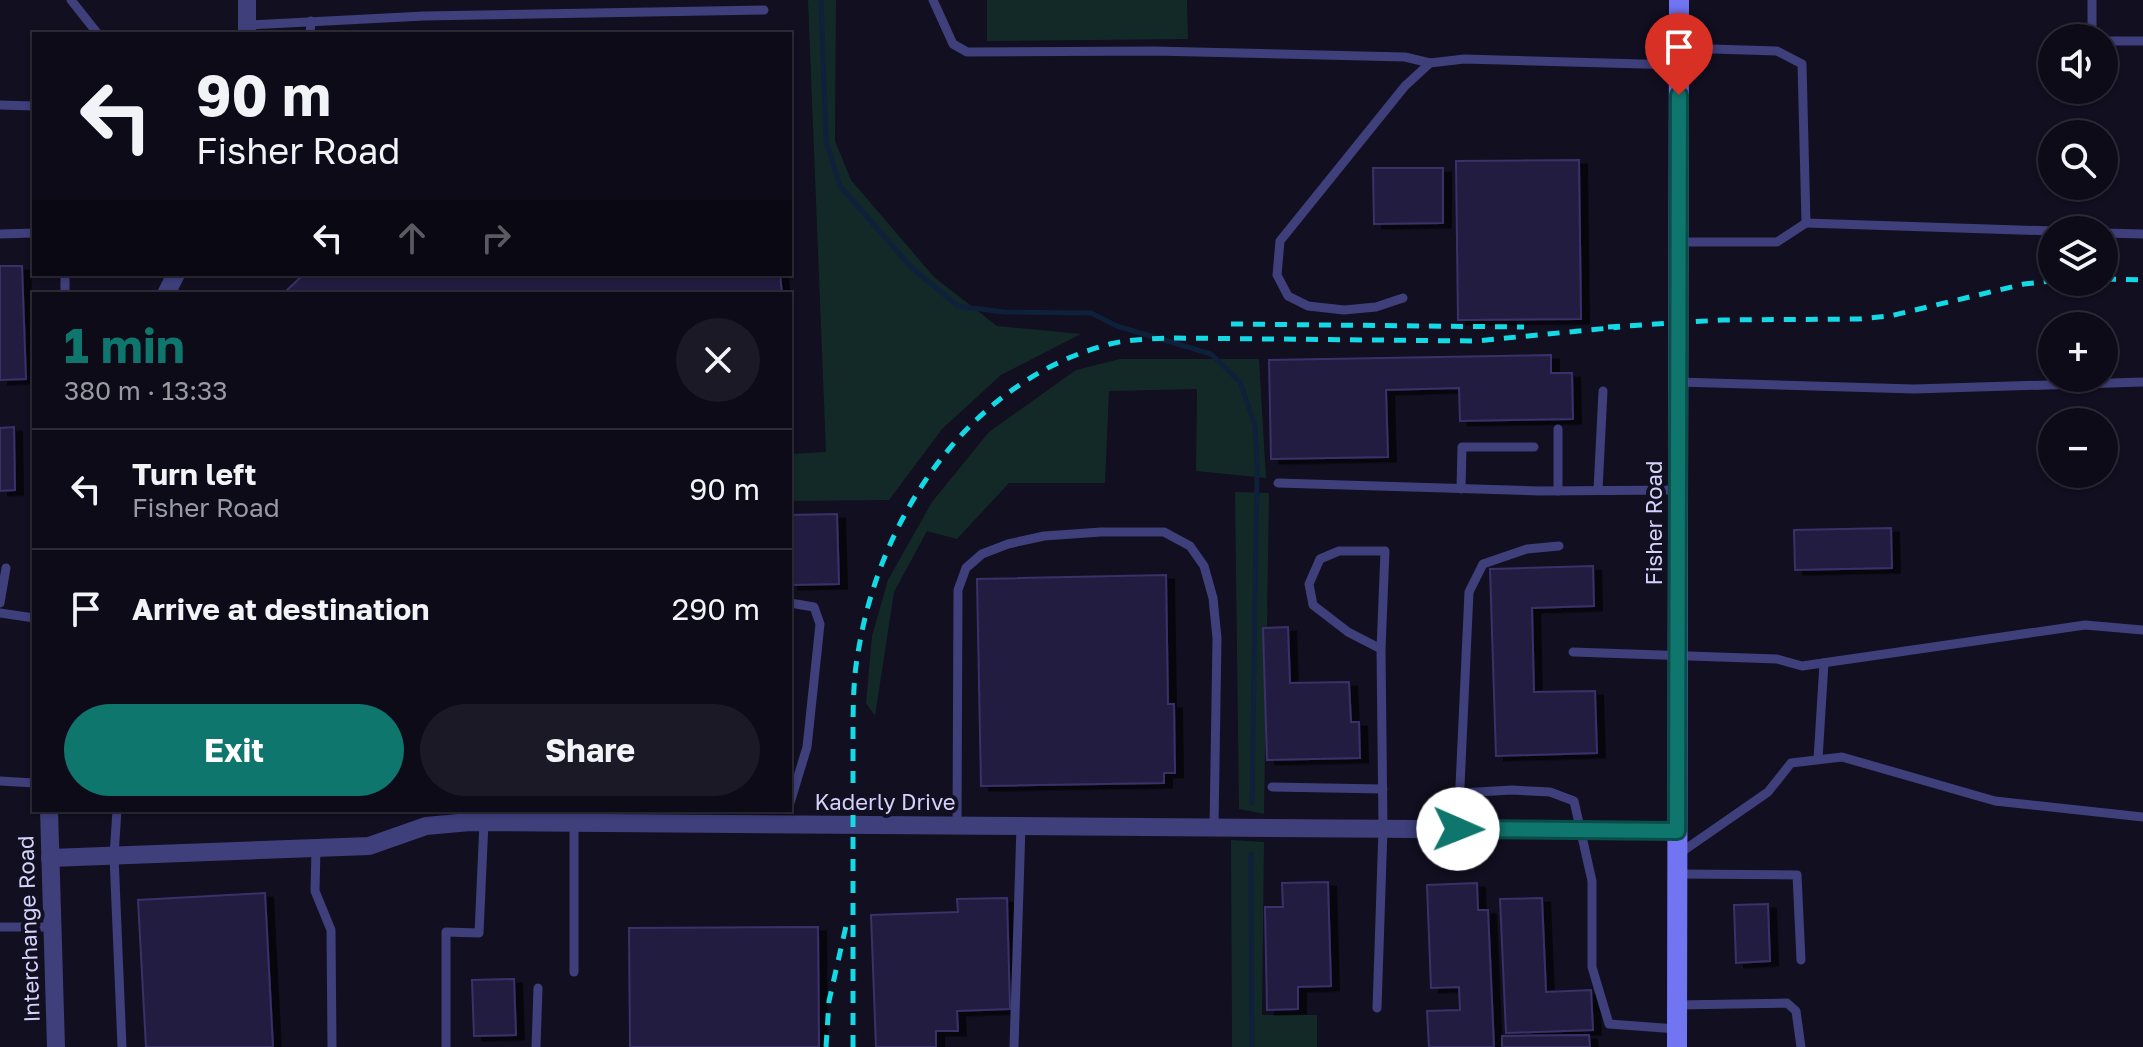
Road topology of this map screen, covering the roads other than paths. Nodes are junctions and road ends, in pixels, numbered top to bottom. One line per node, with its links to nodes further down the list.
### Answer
1 (71, 0): 10 (lane)
2 (247, 0): 9 (street)
3 (933, 0): 15 (lane)
4 (1679, 0): 14 (main road, Fisher Road)
5 (2092, 0): 8 (lane)
6 (764, 10): 7 (lane)
7 (311, 21): 9 (lane); 11 (lane)
8 (2092, 24)
9 (247, 29)
10 (96, 32)
11 (310, 32)
12 (2118, 40): 13 (lane)
13 (2143, 41)
14 (1679, 57): 15 (lane); 18 (lane); 24 (main road, Fisher Road)
15 (1430, 63): 25 (lane)
16 (0, 105): 17 (lane)
17 (32, 106)
18 (1806, 223): 19 (lane); 24 (lane)
19 (2038, 231)
20 (32, 233): 22 (lane)
21 (2118, 233): 23 (lane)
22 (0, 234)
23 (2143, 234)
24 (1678, 242): 26 (main road, Fisher Road)
25 (1403, 298)
26 (1678, 382): 27 (lane); 34 (main road, Fisher Road)
27 (2143, 382)
28 (1603, 391): 33 (lane)
29 (1558, 429): 35 (lane)
30 (1534, 447): 32 (lane)
31 (1278, 483): 32 (lane)
32 (1461, 489): 35 (lane)
33 (1598, 490): 34 (lane); 35 (lane)
34 (1678, 490): 45 (main road, Fisher Road)
35 (1558, 491)
36 (1559, 546): 52 (lane)
37 (6, 568): 38 (lane)
38 (0, 603)
39 (792, 603): 53 (lane)
40 (0, 613): 41 (lane)
41 (32, 618)
42 (2143, 630): 46 (lane)
43 (1381, 649): 43 (lane); 51 (lane)
44 (1573, 652): 45 (lane)
45 (1677, 654): 46 (lane); 69 (main road, Fisher Road)
46 (1824, 663): 47 (lane)
47 (1818, 759): 60 (lane); 73 (lane)
48 (0, 781): 49 (lane)
49 (32, 783)
50 (1272, 787): 51 (lane)
51 (1383, 789): 66 (lane)
52 (1460, 793): 67 (lane); 68 (lane)
53 (792, 796)
54 (49, 812): 72 (street, Interchange Road)
55 (117, 812): 71 (lane)
56 (546, 816): 61 (street, Kaderly Drive); 62 (street, Kaderly Drive)
57 (653, 817): 58 (street, Kaderly Drive); 62 (street, Kaderly Drive)
58 (687, 817): 59 (street, Kaderly Drive)
59 (786, 817): 63 (street, Kaderly Drive)
60 (2143, 817)
61 (484, 822): 70 (street, Kaderly Drive); 85 (lane)
62 (574, 823): 77 (lane)
63 (957, 826): 64 (street, Kaderly Drive); 65 (lane)
64 (1021, 826): 65 (street, Kaderly Drive); 87 (lane)
65 (1214, 827): 66 (street, Kaderly Drive)
66 (1383, 829): 67 (street, Kaderly Drive); 80 (lane)
67 (1458, 829): 68 (street, Kaderly Drive)
68 (1581, 831): 69 (street, Kaderly Drive); 81 (lane)
69 (1677, 831): 73 (main road, Fisher Road)
70 (316, 849): 71 (street, Kaderly Drive); 84 (lane)
71 (114, 856): 72 (street, Kaderly Drive); 83 (lane)
72 (50, 858): 75 (street, Interchange Road)
73 (1677, 864): 76 (lane); 79 (main road, Fisher Road)
74 (0, 927): 75 (lane)
75 (52, 927): 82 (street, Interchange Road)
76 (1801, 960)
77 (574, 972)
78 (538, 988): 86 (lane)
79 (1677, 1005): 81 (main road, Fisher Road); 88 (lane)
80 (1377, 1008)
81 (1677, 1038)
82 (56, 1047)
83 (122, 1047)
84 (332, 1047)
85 (446, 1047)
86 (536, 1047)
87 (1014, 1047)
88 (1801, 1047)

